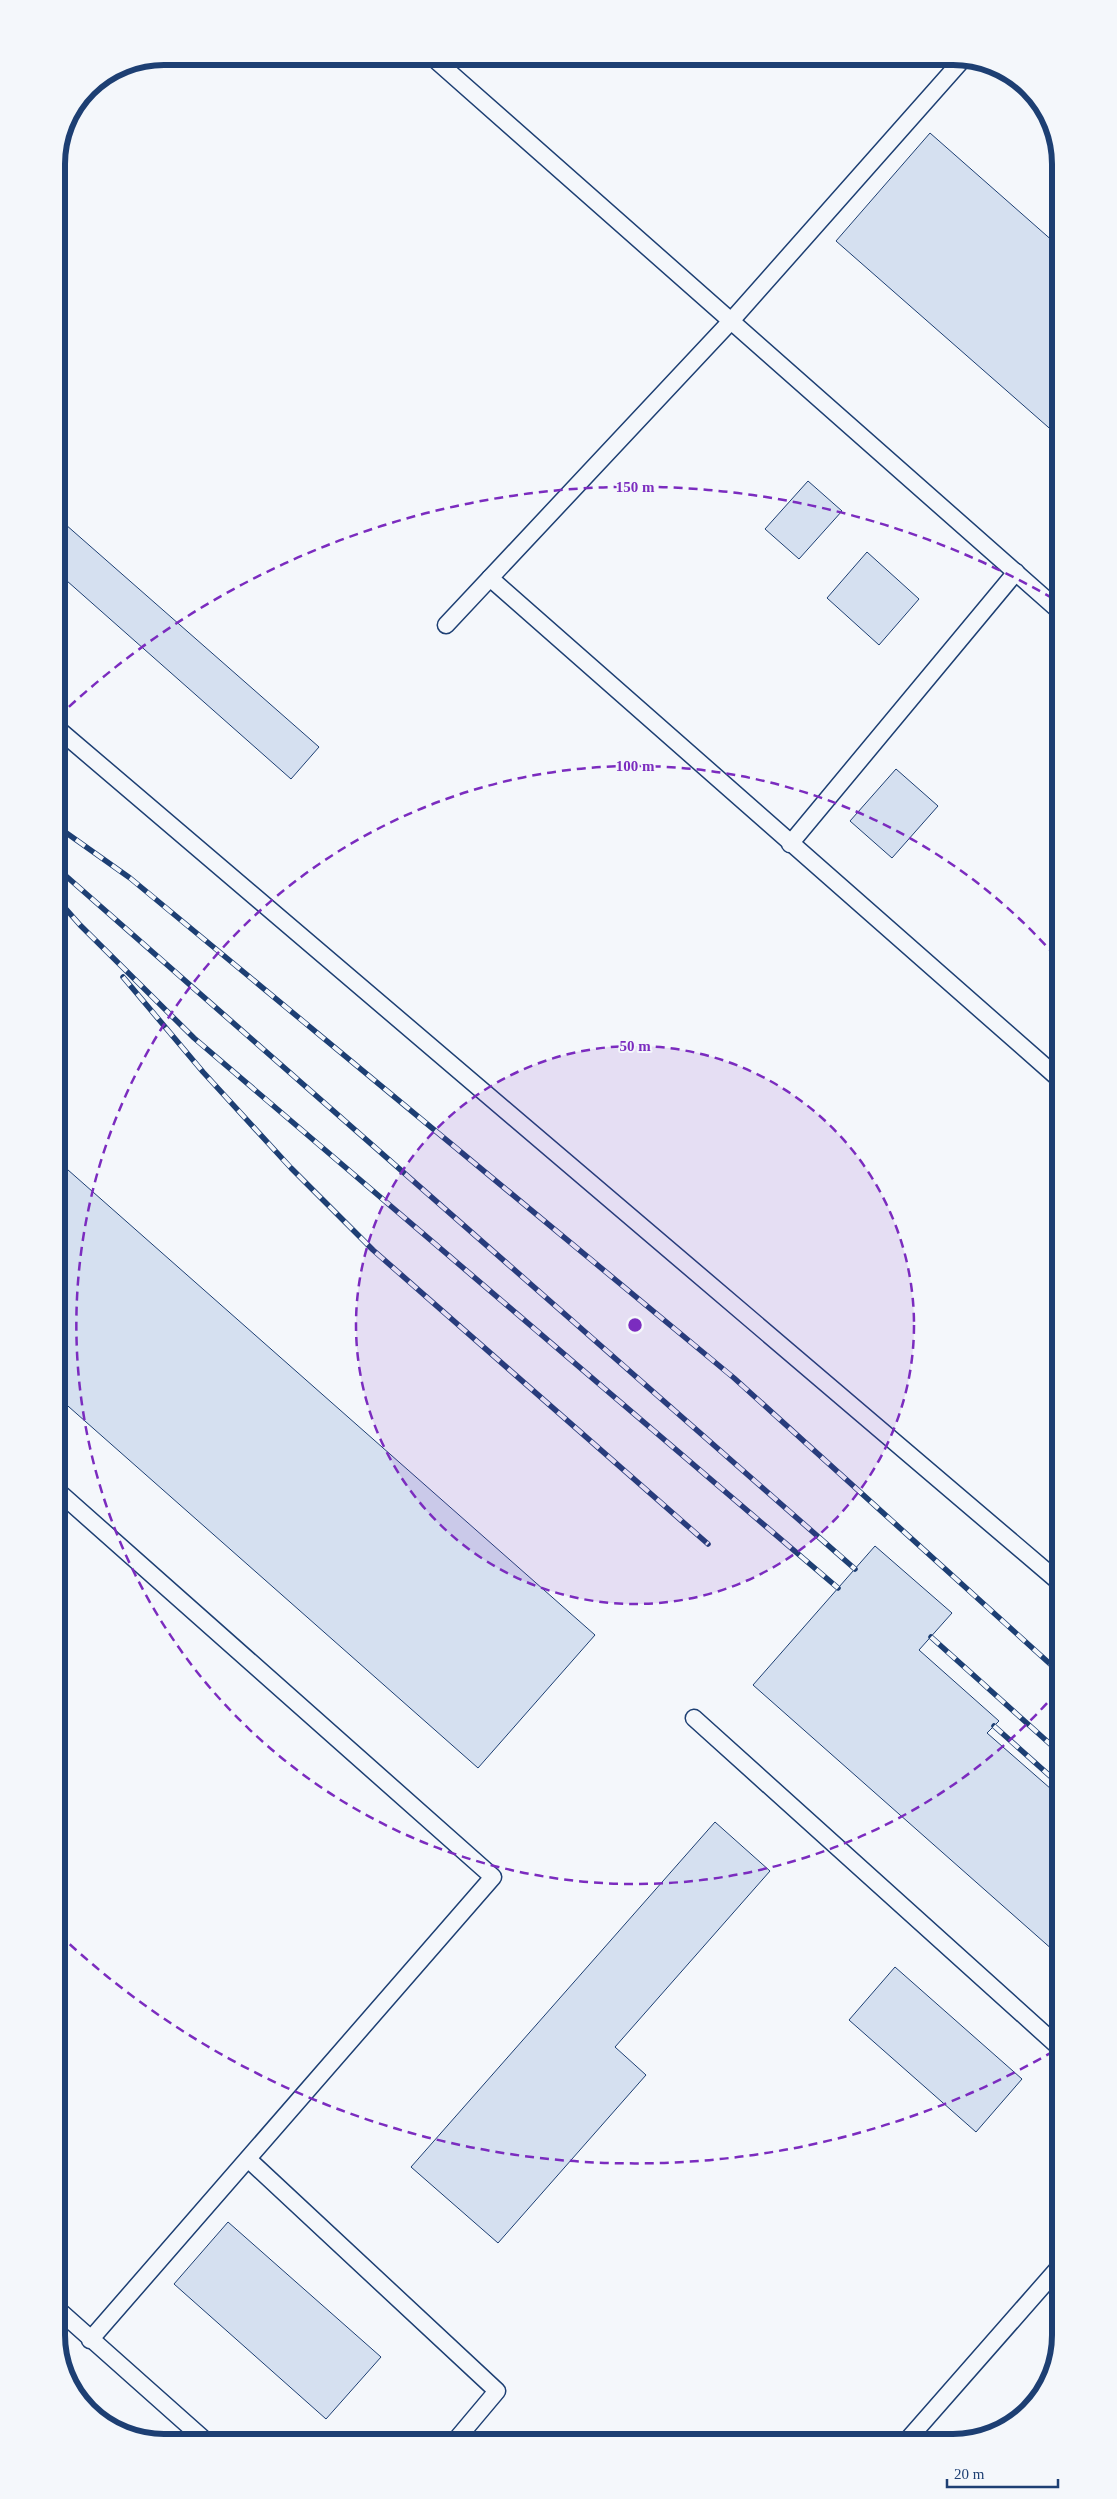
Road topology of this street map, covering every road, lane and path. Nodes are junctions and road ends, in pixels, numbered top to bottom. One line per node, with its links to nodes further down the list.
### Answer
1 (441, 65): 3 (lane)
2 (958, 65): 3 (lane)
3 (731, 321): 4 (lane); 5 (lane)
4 (1016, 572): 6 (lane); 9 (lane)
5 (490, 578): 7 (lane); 9 (lane)
6 (1052, 604)
7 (446, 625)
8 (65, 735): 12 (lane)
9 (790, 844): 10 (lane)
10 (1052, 1072)
11 (65, 1497): 15 (lane)
12 (1052, 1576)
13 (694, 1718): 14 (lane)
14 (1052, 2041)
15 (248, 2159): 18 (lane); 20 (lane)
16 (1052, 2274): 21 (lane)
17 (65, 2316): 18 (lane)
18 (90, 2340): 19 (lane)
19 (198, 2434)
20 (460, 2434)
21 (913, 2434)

